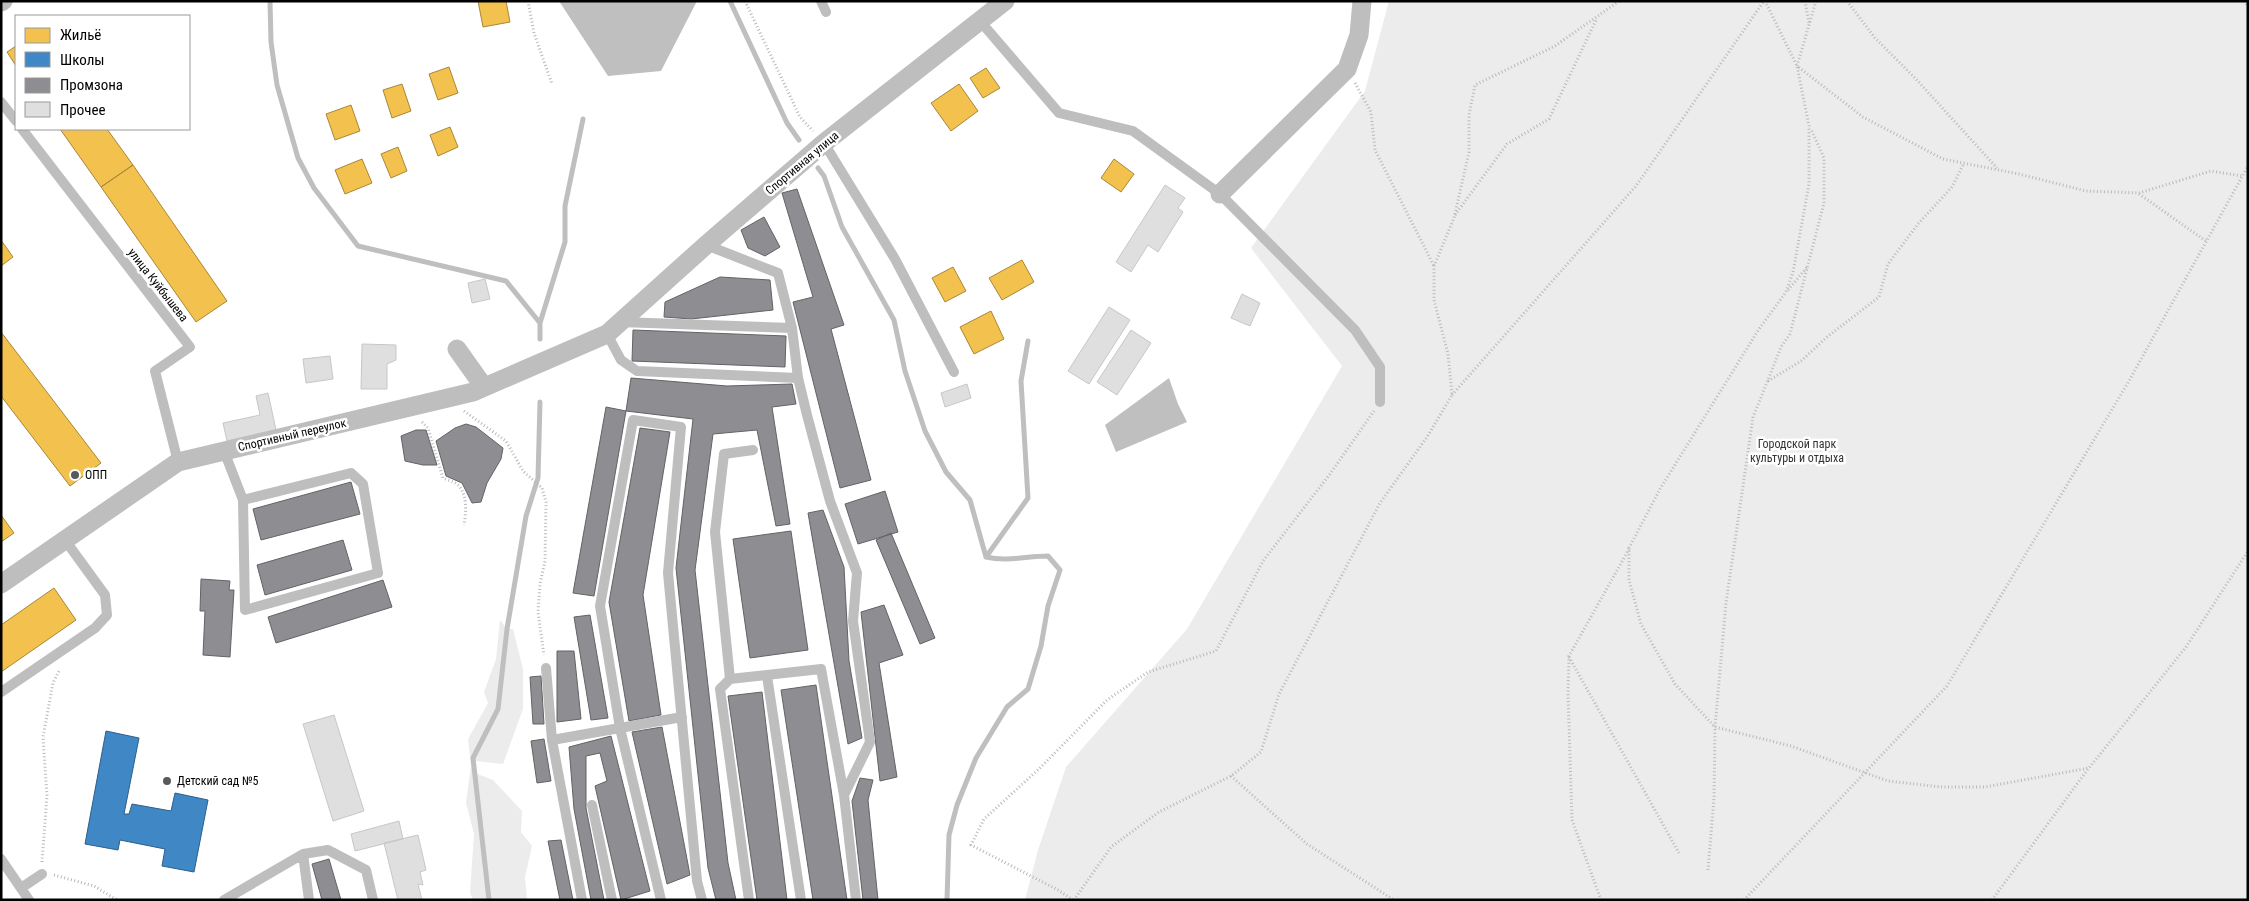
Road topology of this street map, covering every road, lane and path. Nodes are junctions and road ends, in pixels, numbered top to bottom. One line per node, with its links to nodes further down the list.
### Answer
1 (528, 1): 19 (path)
2 (744, 1): 24 (path)
3 (821, 1): 13 (lane)
4 (1005, 1): 15 (street, Спортивная улица)
5 (1362, 1): 18 (street)
6 (1619, 1): 14 (path)
7 (1764, 1): 17 (path); 44 (path)
8 (1805, 1): 16 (path)
9 (1816, 1): 16 (path)
10 (1847, 1): 27 (path)
11 (2244, 1): 12 (path)
12 (2248, 7)
13 (826, 12)
14 (1598, 16): 31 (path); 31 (path)
15 (980, 22): 24 (street, Спортивная улица); 30 (lane)
16 (1809, 24): 17 (path)
17 (1796, 66): 22 (path); 25 (path)
18 (1347, 69): 30 (street); 35 (path)
19 (552, 84)
20 (1, 102): 21 (lane)
21 (15, 120)
22 (1809, 126): 34 (path); 36 (path)
23 (23, 130): 50 (lane, улица Куйбышева)
24 (824, 144): 33 (street, Спортивная улица); 40 (lane)
25 (1964, 163): 27 (path); 42 (path)
26 (2248, 166): 28 (path)
27 (1998, 170): 29 (path)
28 (2242, 176): 29 (path); 32 (path)
29 (2139, 193): 32 (path)
30 (1220, 194): 46 (lane)
31 (1454, 218): 35 (path)
32 (2206, 241): 68 (path)
33 (706, 245): 37 (street, Спортивная улица); 38 (lane)
34 (1808, 265): 36 (path); 42 (path)
35 (1434, 266): 44 (path)
36 (1786, 292): 54 (path)
37 (613, 328): 38 (lane); 41 (lane); 43 (street, Спортивный переулок)
38 (792, 328): 41 (lane)
39 (457, 349): 43 (street)
40 (954, 372)
41 (798, 378): 70 (lane)
42 (1767, 381): 64 (path)
43 (484, 387): 45 (street, Спортивный переулок)
44 (1452, 395): 69 (path)
45 (448, 398): 47 (street, Спортивный переулок); 59 (path)
46 (1380, 402): 90 (path)
47 (408, 408): 49 (street, Спортивный переулок); 52 (path)
48 (753, 450): 61 (lane)
49 (224, 451): 50 (street, Спортивный переулок); 51 (lane)
50 (178, 462): 53 (street, Спортивный переулок)
51 (243, 500): 51 (lane)
52 (464, 525)
53 (65, 540): 56 (street, Спортивный переулок); 57 (lane)
54 (1629, 548): 58 (path); 64 (path)
55 (2248, 551): 67 (path)
56 (1, 584)
57 (67, 647): 62 (lane); 76 (path)
58 (1569, 656): 72 (path); 92 (path)
59 (546, 668): 66 (lane)
60 (767, 676): 61 (lane); 70 (lane); 88 (lane)
61 (730, 679): 87 (lane)
62 (1, 692)
63 (682, 717): 65 (lane); 65 (lane); 86 (lane)
64 (1714, 727): 68 (path); 75 (path)
65 (620, 728): 66 (lane); 78 (lane)
66 (552, 740): 84 (lane)
67 (2089, 768): 68 (path); 94 (path)
68 (1865, 773): 93 (path)
69 (1232, 776): 90 (path); 91 (path)
70 (844, 795): 89 (lane)
71 (592, 805): 85 (lane)
72 (1679, 852)
73 (303, 854): 81 (lane); 82 (lane); 83 (lane)
74 (1, 859): 77 (lane)
75 (1708, 870)
76 (42, 874): 77 (lane); 80 (path)
77 (21, 888): 79 (lane)
78 (658, 899)
79 (29, 900)
80 (117, 900)
81 (224, 900)
82 (309, 900)
83 (373, 900)
84 (582, 900)
85 (612, 900)
86 (702, 900)
87 (749, 900)
88 (801, 900)
89 (856, 900)
90 (1074, 900)
91 (1394, 900)
92 (1600, 900)
93 (1744, 900)
94 (1992, 900)

